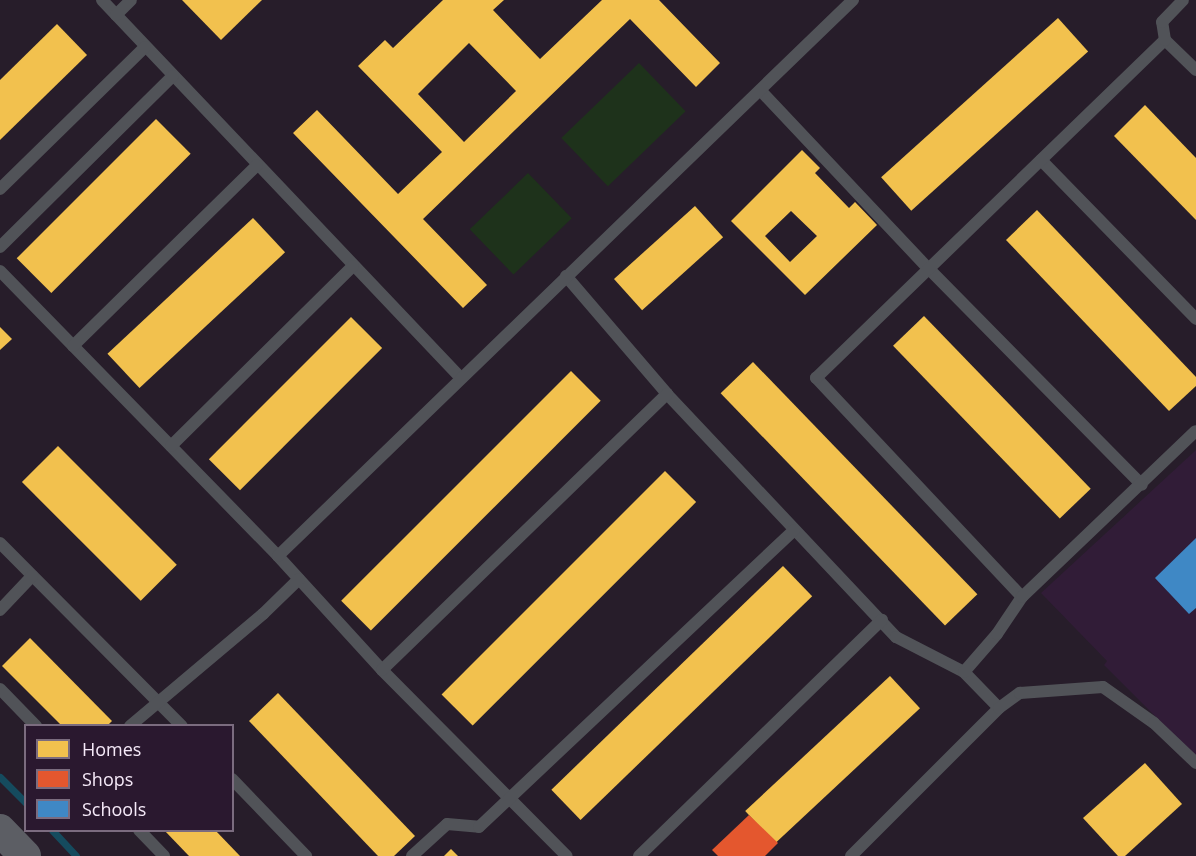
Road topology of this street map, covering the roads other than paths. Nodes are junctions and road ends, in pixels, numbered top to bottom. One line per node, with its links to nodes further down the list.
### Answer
1 (102, 0): 5 (lane)
2 (131, 0): 5 (lane)
3 (853, 0): 10 (lane)
4 (1183, 0): 6 (lane)
5 (116, 15): 7 (lane)
6 (1165, 40): 8 (lane); 11 (lane)
7 (145, 46): 9 (lane); 13 (lane)
8 (1196, 70)
9 (173, 76): 12 (lane); 14 (lane)
10 (761, 91): 16 (lane); 18 (lane)
11 (1041, 160): 16 (lane); 19 (lane)
12 (257, 165): 15 (lane); 20 (lane)
13 (0, 189)
14 (0, 247)
15 (353, 266): 21 (lane); 24 (lane)
16 (929, 269): 25 (lane); 31 (lane)
17 (0, 271): 20 (lane)
18 (566, 276): 21 (lane); 22 (lane)
19 (1196, 319)
20 (73, 346): 24 (lane)
21 (461, 378): 28 (lane)
22 (667, 394): 26 (lane); 34 (lane)
23 (1196, 431): 25 (lane)
24 (171, 446): 28 (lane)
25 (1142, 485): 31 (lane)
26 (794, 530): 33 (lane); 44 (lane)
27 (0, 543): 29 (lane)
28 (278, 556): 30 (lane)
29 (32, 576): 32 (lane); 37 (lane)
30 (300, 579): 34 (lane); 37 (lane)
31 (1022, 597): 35 (lane)
32 (0, 610)
33 (882, 620): 35 (lane); 50 (lane)
34 (381, 670): 44 (lane)
35 (964, 672): 38 (lane)
36 (0, 689): 39 (lane)
37 (158, 700): 40 (lane); 41 (lane)
38 (999, 708): 42 (lane); 51 (lane)
39 (34, 724)
40 (132, 724)
41 (180, 724)
42 (1196, 763)
43 (234, 781): 47 (lane)
44 (510, 799): 48 (lane); 49 (lane)
45 (140, 832): 46 (lane)
46 (164, 856)
47 (306, 856)
48 (411, 856)
49 (567, 856)
50 (639, 856)
51 (851, 856)

